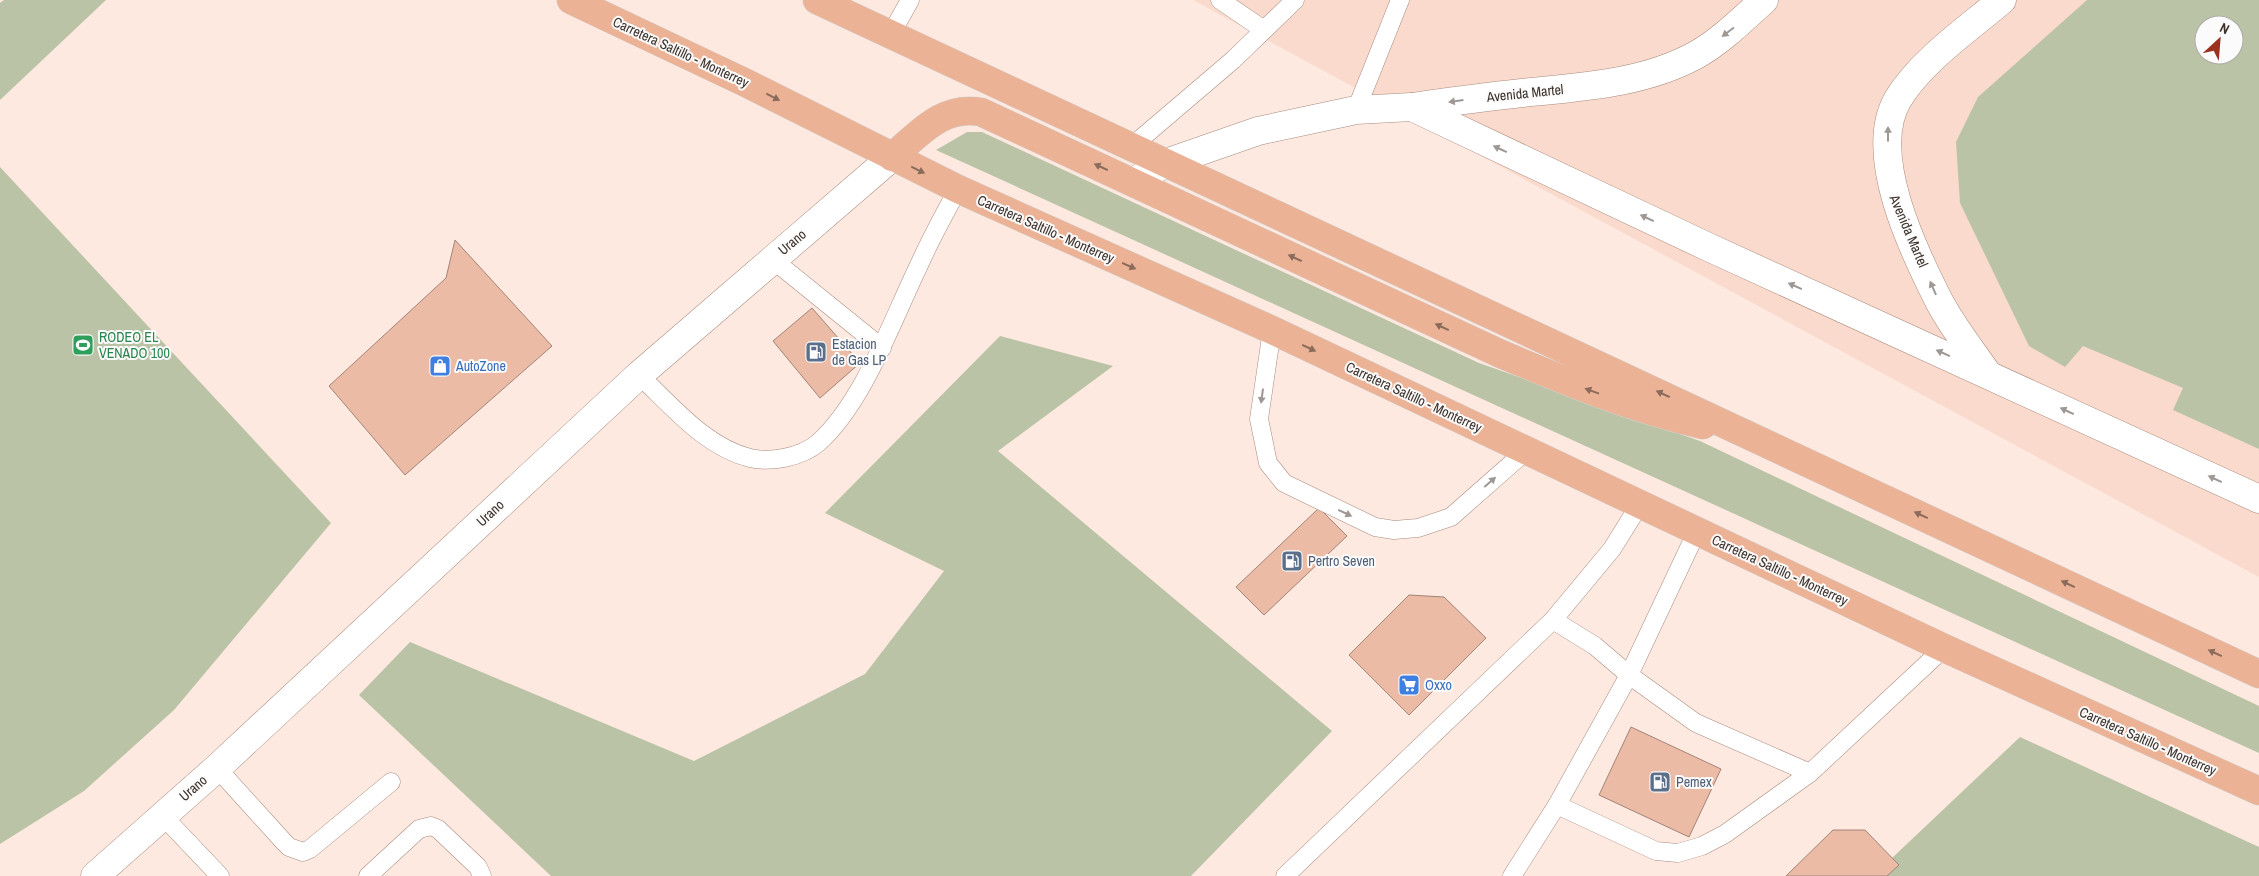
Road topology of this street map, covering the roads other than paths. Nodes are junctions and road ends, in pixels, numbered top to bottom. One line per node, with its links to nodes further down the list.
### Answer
1 (571, 0): 14 (main road, Carretera Saltillo - Monterrey, one-way to 14)
2 (817, 0): 10 (main road)
3 (910, 0): 10 (lane)
4 (1220, 0): 9 (lane)
5 (1295, 0): 9 (lane)
6 (1400, 0): 12 (lane)
7 (1764, 0): 11 (street, Avenida Martel, one-way to 11)
8 (2002, 0): 21 (street, Avenida Martel, one-way to 8)
9 (1264, 30): 13 (lane)
10 (891, 34): 13 (main road)
11 (1412, 107): 12 (street, Avenida Martel); 21 (street, one-way to 11)
12 (1356, 110): 15 (street, Avenida Martel)
13 (1131, 147): 15 (main road)
14 (892, 157): 16 (main road, one-way to 14); 17 (main road, Carretera Saltillo - Monterrey, one-way to 17); 18 (street, Urano)
15 (1166, 164): 16 (street, Avenida Martel); 23 (main road, one-way to 15)
16 (1133, 182): 23 (main road, one-way to 16)
17 (958, 189): 19 (main road, Carretera Saltillo - Monterrey, one-way to 19); 20 (lane)
18 (772, 259): 20 (lane); 22 (street, Urano)
19 (1272, 330): 24 (main road, Carretera Saltillo - Monterrey, one-way to 24); 24 (lane, one-way to 24)
20 (882, 348): 22 (lane)
21 (1987, 374): 25 (street, one-way to 21)
22 (639, 375): 32 (street, Urano)
23 (1756, 437): 30 (main road, one-way to 23)
24 (1526, 450): 26 (main road, Carretera Saltillo - Monterrey)
25 (2259, 499)
26 (1640, 504): 27 (main road, Carretera Saltillo - Monterrey); 28 (lane)
27 (1697, 531): 29 (main road, Carretera Saltillo - Monterrey); 31 (lane)
28 (1553, 620): 31 (lane); 42 (lane)
29 (1944, 648): 33 (lane); 35 (main road, Carretera Saltillo - Monterrey)
30 (2259, 674)
31 (1629, 675): 33 (lane); 36 (lane)
32 (217, 768): 34 (lane); 37 (street, Urano)
33 (1810, 773): 36 (lane)
34 (391, 782)
35 (2259, 791)
36 (1557, 805): 43 (lane)
37 (162, 815): 38 (street, Urano); 39 (lane)
38 (95, 876)
39 (220, 876)
40 (368, 876): 41 (lane)
41 (482, 876)
42 (1285, 876)
43 (1512, 876)

